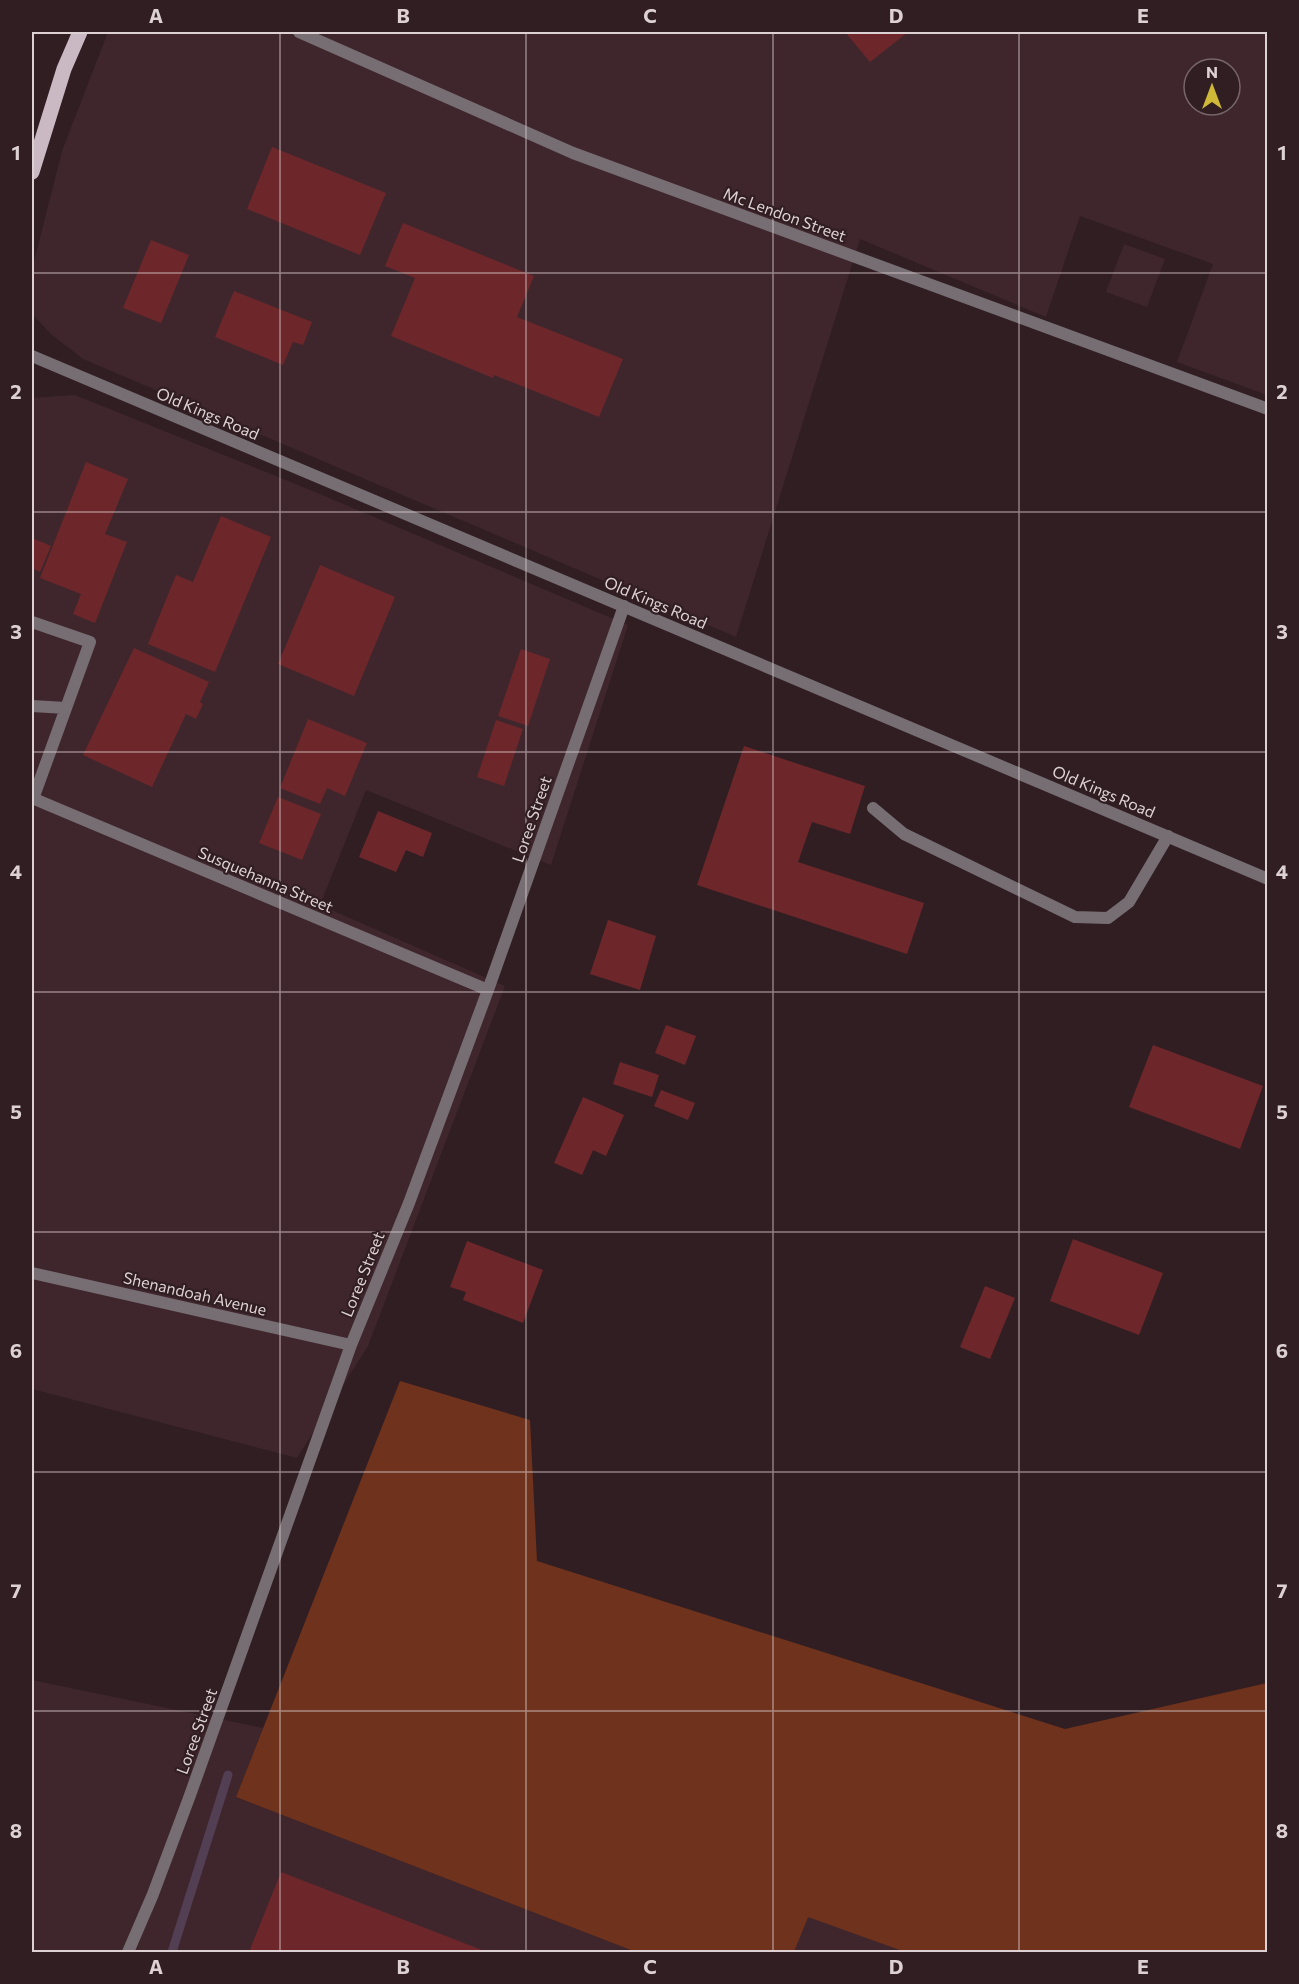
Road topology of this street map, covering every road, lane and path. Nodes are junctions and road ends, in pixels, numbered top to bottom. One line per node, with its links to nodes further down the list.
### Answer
1 (80, 32): 3 (main road)
2 (299, 32): 5 (street, Mc Lendon Street)
3 (32, 172)
4 (32, 356): 6 (street, Old Kings Road)
5 (1268, 409)
6 (624, 606): 12 (street, Old Kings Road); 14 (street, Loree Street)
7 (32, 622): 9 (street)
8 (32, 706): 9 (street)
9 (66, 708): 10 (street)
10 (32, 799): 14 (street, Susquehanna Street)
11 (873, 808): 12 (street)
12 (1168, 836): 13 (street, Old Kings Road)
13 (1268, 879)
14 (488, 990): 16 (street, Loree Street)
15 (32, 1273): 16 (street, Shenandoah Avenue)
16 (351, 1345): 17 (street, Loree Street)
17 (128, 1953)

